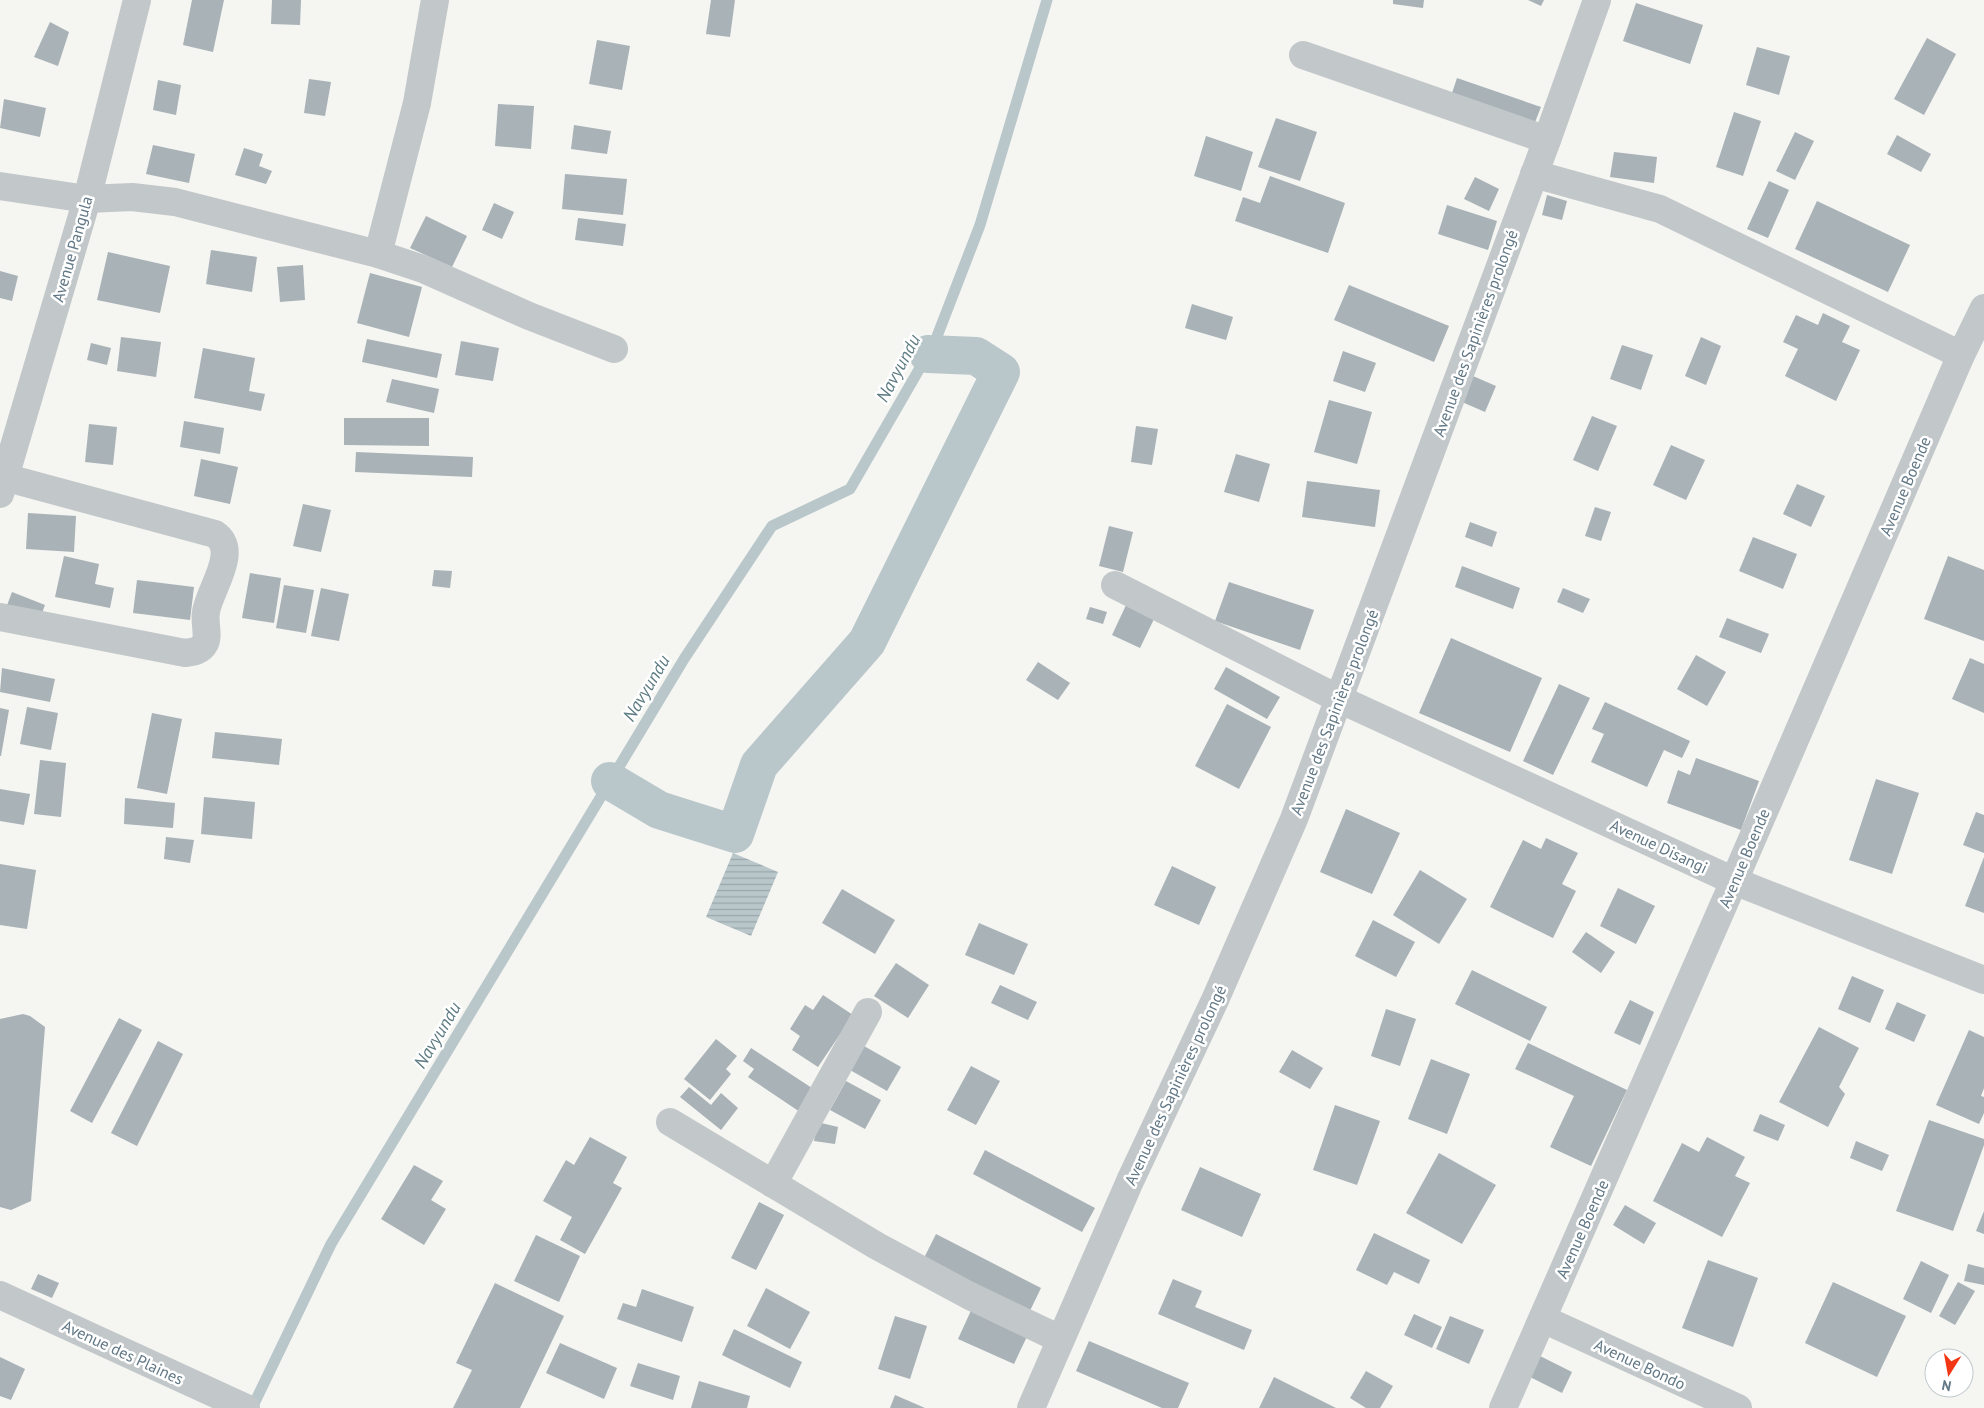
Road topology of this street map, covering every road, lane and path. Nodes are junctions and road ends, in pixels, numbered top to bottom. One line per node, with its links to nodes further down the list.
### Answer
1 (137, 0): 8 (street, Avenue Pangula)
2 (435, 0): 9 (street)
3 (1597, 0): 5 (street, Avenue des Sapinières prolongé)
4 (1303, 55): 5 (street)
5 (1547, 140): 6 (street, Avenue des Sapinières prolongé)
6 (1534, 174): 12 (street); 16 (street, Avenue des Sapinières prolongé)
7 (0, 186): 8 (street)
8 (87, 199): 9 (street); 13 (street, Avenue Pangula)
9 (378, 254): 11 (street)
10 (1984, 308): 12 (street, Avenue Boende)
11 (614, 349)
12 (1961, 355): 17 (street, Avenue Boende)
13 (1, 483): 15 (street)
14 (1115, 585): 16 (street, Avenue Disangi)
15 (0, 617)
16 (1339, 700): 17 (street, Avenue Disangi); 24 (street, Avenue des Sapinières prolongé)
17 (1734, 881): 18 (street, Avenue Disangi); 23 (street, Avenue Boende)
18 (1984, 980)
19 (868, 1012): 21 (street)
20 (670, 1122): 21 (street)
21 (774, 1184): 24 (street)
22 (0, 1295): 25 (street, Avenue des Plaines)
23 (1543, 1319): 27 (street, Avenue Boende); 28 (street, Avenue Bondo)
24 (1060, 1339): 26 (street, Avenue des Sapinières prolongé)
25 (246, 1408)
26 (1031, 1408)
27 (1503, 1408)
28 (1738, 1408)

